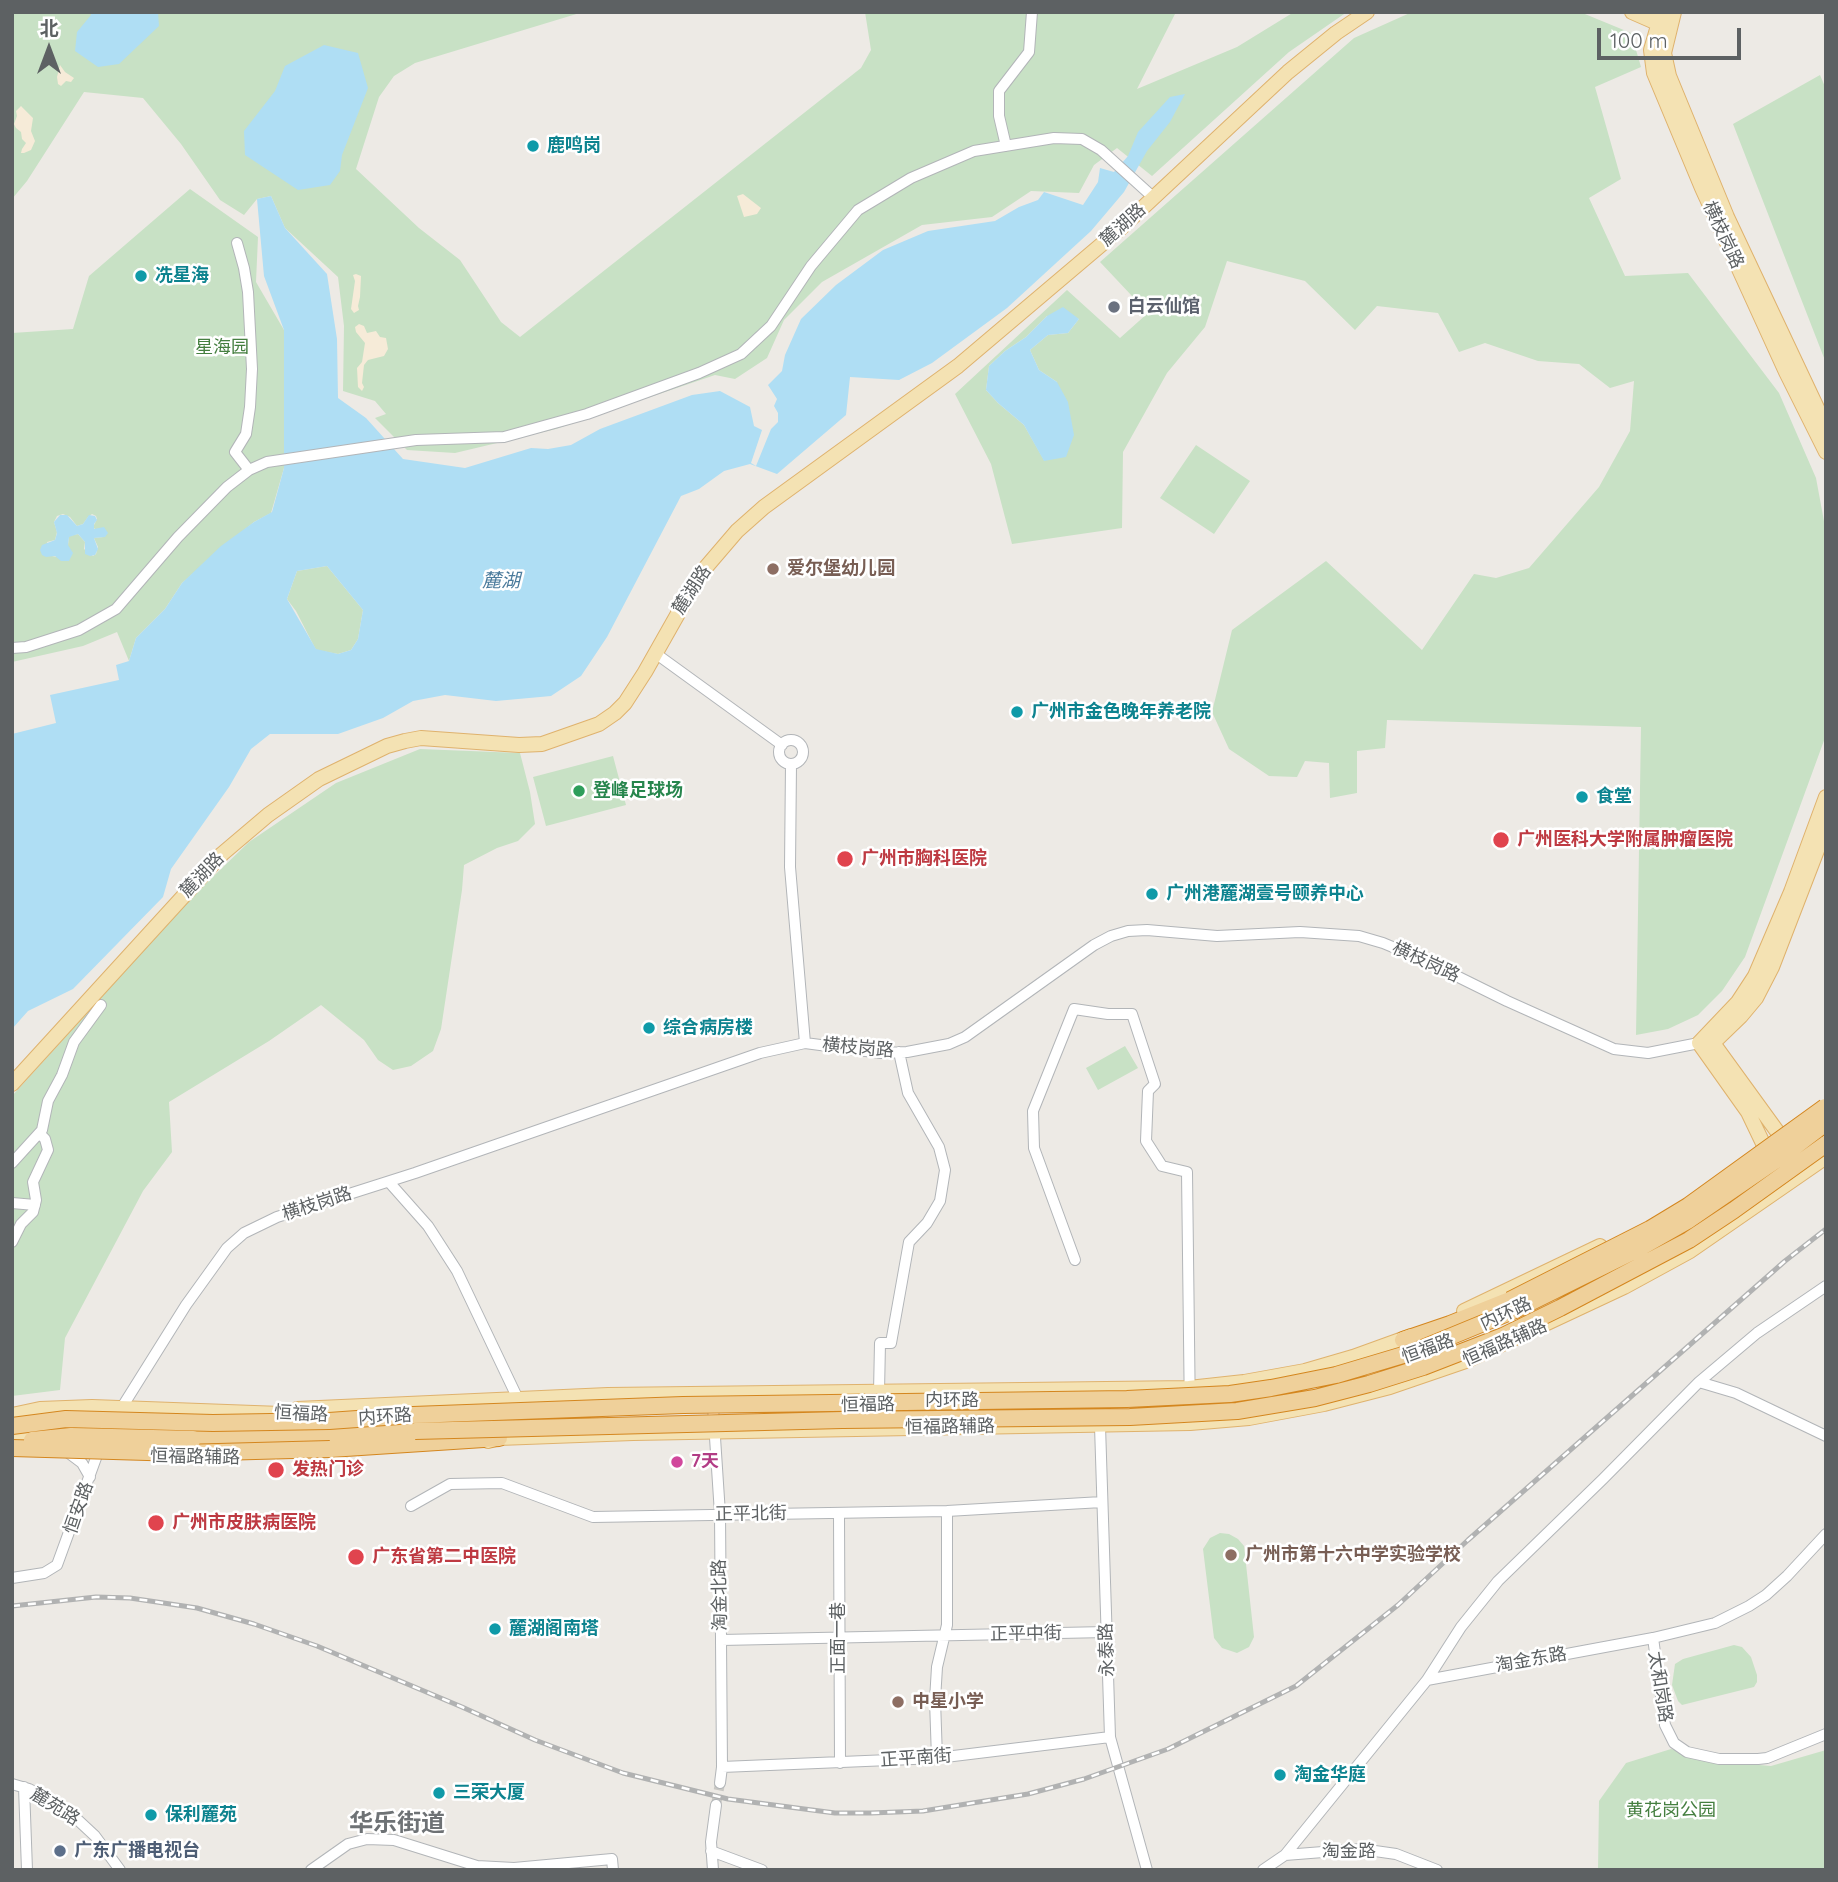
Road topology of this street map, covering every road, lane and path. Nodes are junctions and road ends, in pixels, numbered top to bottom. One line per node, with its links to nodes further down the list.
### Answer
1 (1032, 12): 6 (street)
2 (1367, 12): 7 (main road, 麓湖路)
3 (1632, 12): 5 (main road)
4 (1674, 12): 5 (main road, 横枝岗路)
5 (1663, 21): 9 (main road, 横枝岗路); 10 (main road, 横枝岗路)
6 (1006, 146): 7 (street); 11 (street)
7 (1154, 198): 13 (main road, 麓湖路)
8 (237, 243): 11 (street)
9 (1826, 427)
10 (1826, 452)
11 (249, 470): 12 (street)
12 (12, 648)
13 (655, 653): 14 (street); 22 (main road, 麓湖路)
14 (782, 745): 15 (street); 15 (street)
15 (791, 764): 19 (street)
16 (1826, 797): 20 (main road)
17 (1826, 827): 20 (main road)
18 (101, 1005): 25 (street)
19 (805, 1043): 21 (street, 横枝岗路); 32 (street, 横枝岗路)
20 (1706, 1043): 21 (street, 横枝岗路); 27 (main road); 28 (main road)
21 (899, 1052): 41 (street)
22 (12, 1084)
23 (1826, 1108): 28 (main road, 恒福路辅路); 38 (highway, bridge)
24 (1826, 1124): 28 (main road, 恒福路); 51 (highway, 内环路, bridge)
25 (40, 1134): 30 (street); 34 (street)
26 (1826, 1143): 28 (main road, 恒福路); 58 (highway, 内环路, bridge)
27 (1767, 1152): 28 (main road, 恒福路辅路); 31 (main road); 38 (main road, 恒福路辅路)
28 (1794, 1157): 29 (main road, 恒福路辅路); 31 (main road, 恒福路); 44 (main road, 恒福路)
29 (1826, 1157)
30 (12, 1163)
31 (1774, 1165): 39 (main road, 恒福路)
32 (389, 1182): 43 (street); 45 (street, 横枝岗路)
33 (12, 1203): 34 (street)
34 (35, 1205): 35 (street)
35 (12, 1242)
36 (1075, 1260): 44 (street)
37 (1826, 1286): 40 (street)
38 (1403, 1340): 39 (main road); 44 (main road, 恒福路辅路)
39 (1382, 1365): 44 (main road, 恒福路)
40 (1699, 1382): 56 (street); 75 (street)
41 (879, 1392): 42 (main road, 恒福路辅路); 44 (main road, 恒福路辅路)
42 (555, 1397): 43 (main road, 恒福路辅路); 47 (main road)
43 (518, 1399): 46 (main road, 恒福路辅路)
44 (1190, 1406): 49 (main road, 恒福路); 52 (main road, 恒福路辅路)
45 (121, 1408): 46 (main road, 恒福路); 48 (main road, 恒福路); 53 (street, 恒安路)
46 (232, 1410): 47 (main road, 恒福路)
47 (533, 1412): 49 (main road, 恒福路)
48 (12, 1413)
49 (713, 1419): 50 (main road, 恒福路); 52 (main road, 恒福路辅路); 57 (main road, 恒福路辅路); 67 (street, 淘金北路)
50 (541, 1425): 53 (main road, 恒福路); 57 (main road)
51 (12, 1426)
52 (1100, 1426): 63 (street, 永泰路)
53 (109, 1429): 54 (main road, 恒福路); 61 (street, 恒安路)
54 (32, 1431): 55 (main road, 恒福路); 59 (street)
55 (12, 1435)
56 (1826, 1436)
57 (499, 1438): 58 (highway, bridge); 61 (main road, 恒福路辅路)
58 (12, 1448): 59 (main road, 恒福路辅路)
59 (34, 1450): 60 (main road, 恒福路辅路)
60 (66, 1451): 61 (main road, 恒福路辅路); 62 (street)
61 (97, 1453): 62 (street, 恒安路)
62 (90, 1477): 69 (street, 恒安路)
63 (1102, 1503): 65 (street, 正平北街); 70 (street, 永泰路)
64 (411, 1506): 67 (street, 正平北街)
65 (947, 1511): 66 (street, 正平北街); 71 (street)
66 (839, 1513): 67 (street, 正平北街); 73 (street, 正面一巷)
67 (720, 1514): 74 (street, 淘金北路)
68 (1826, 1534): 72 (street, 淘金东路)
69 (12, 1578)
70 (1107, 1632): 71 (street, 正平中街); 77 (street, 永泰路)
71 (944, 1636): 73 (street, 正平中街); 78 (street)
72 (1653, 1637): 75 (street, 淘金东路); 76 (street, 太和岗路)
73 (839, 1638): 74 (street, 正平中街); 79 (street, 正面一巷)
74 (721, 1640): 80 (street, 淘金北路)
75 (1427, 1680): 86 (street)
76 (1826, 1734)
77 (1110, 1737): 78 (street, 正平南街); 94 (street, 永泰路)
78 (937, 1758): 79 (street, 正平南街)
79 (840, 1763): 80 (street, 正平南街)
80 (722, 1767): 81 (street, 淘金北路)
81 (720, 1783)
82 (12, 1784): 83 (street, 麓苑路)
83 (24, 1787): 89 (street); 90 (street, 麓苑路)
84 (716, 1805): 85 (street)
85 (711, 1851): 92 (street); 93 (street)
86 (1285, 1855): 95 (street, 淘金路); 96 (street, 淘金路)
87 (613, 1865): 88 (street)
88 (477, 1868): 91 (street)
89 (27, 1870)
90 (120, 1870)
91 (311, 1870)
92 (713, 1870)
93 (762, 1870)
94 (1147, 1870)
95 (1263, 1870)
96 (1437, 1870)

